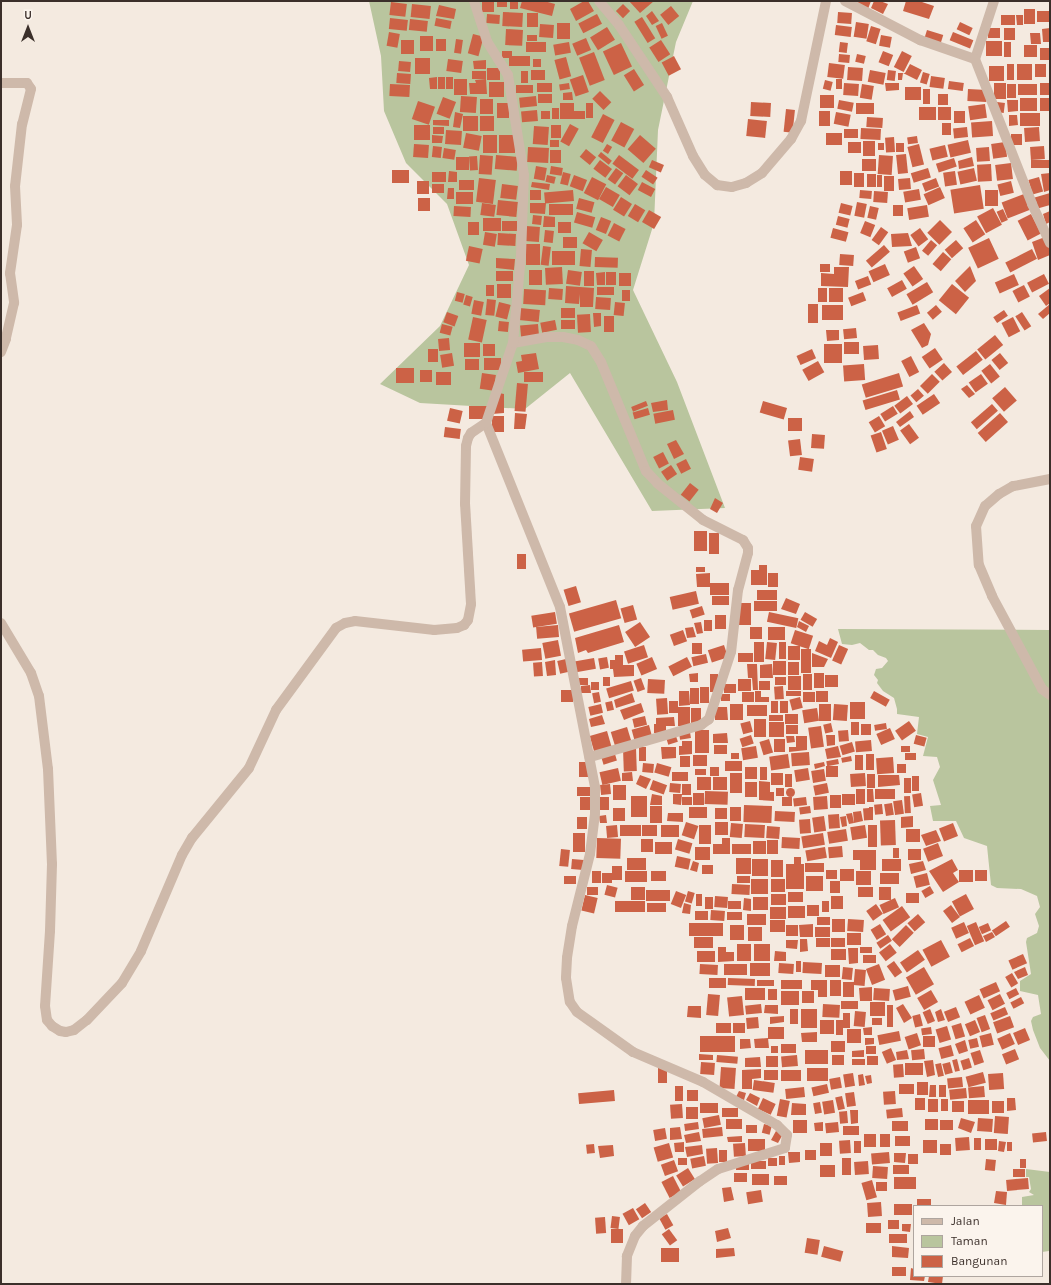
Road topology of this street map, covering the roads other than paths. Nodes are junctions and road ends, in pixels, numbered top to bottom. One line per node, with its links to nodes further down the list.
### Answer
1 (474, 1): 10 (street)
2 (599, 1): 3 (street)
3 (826, 1)
4 (845, 1): 6 (street)
5 (994, 1): 6 (street)
6 (975, 59): 8 (street)
7 (1, 83): 11 (street)
8 (1047, 227): 9 (street)
9 (1050, 243)
10 (513, 343): 12 (street); 16 (street)
11 (1, 352)
12 (486, 423): 14 (street); 16 (street)
13 (1050, 479): 15 (street)
14 (1, 622)
15 (1050, 695)
16 (590, 757): 17 (street)
17 (626, 1284)

